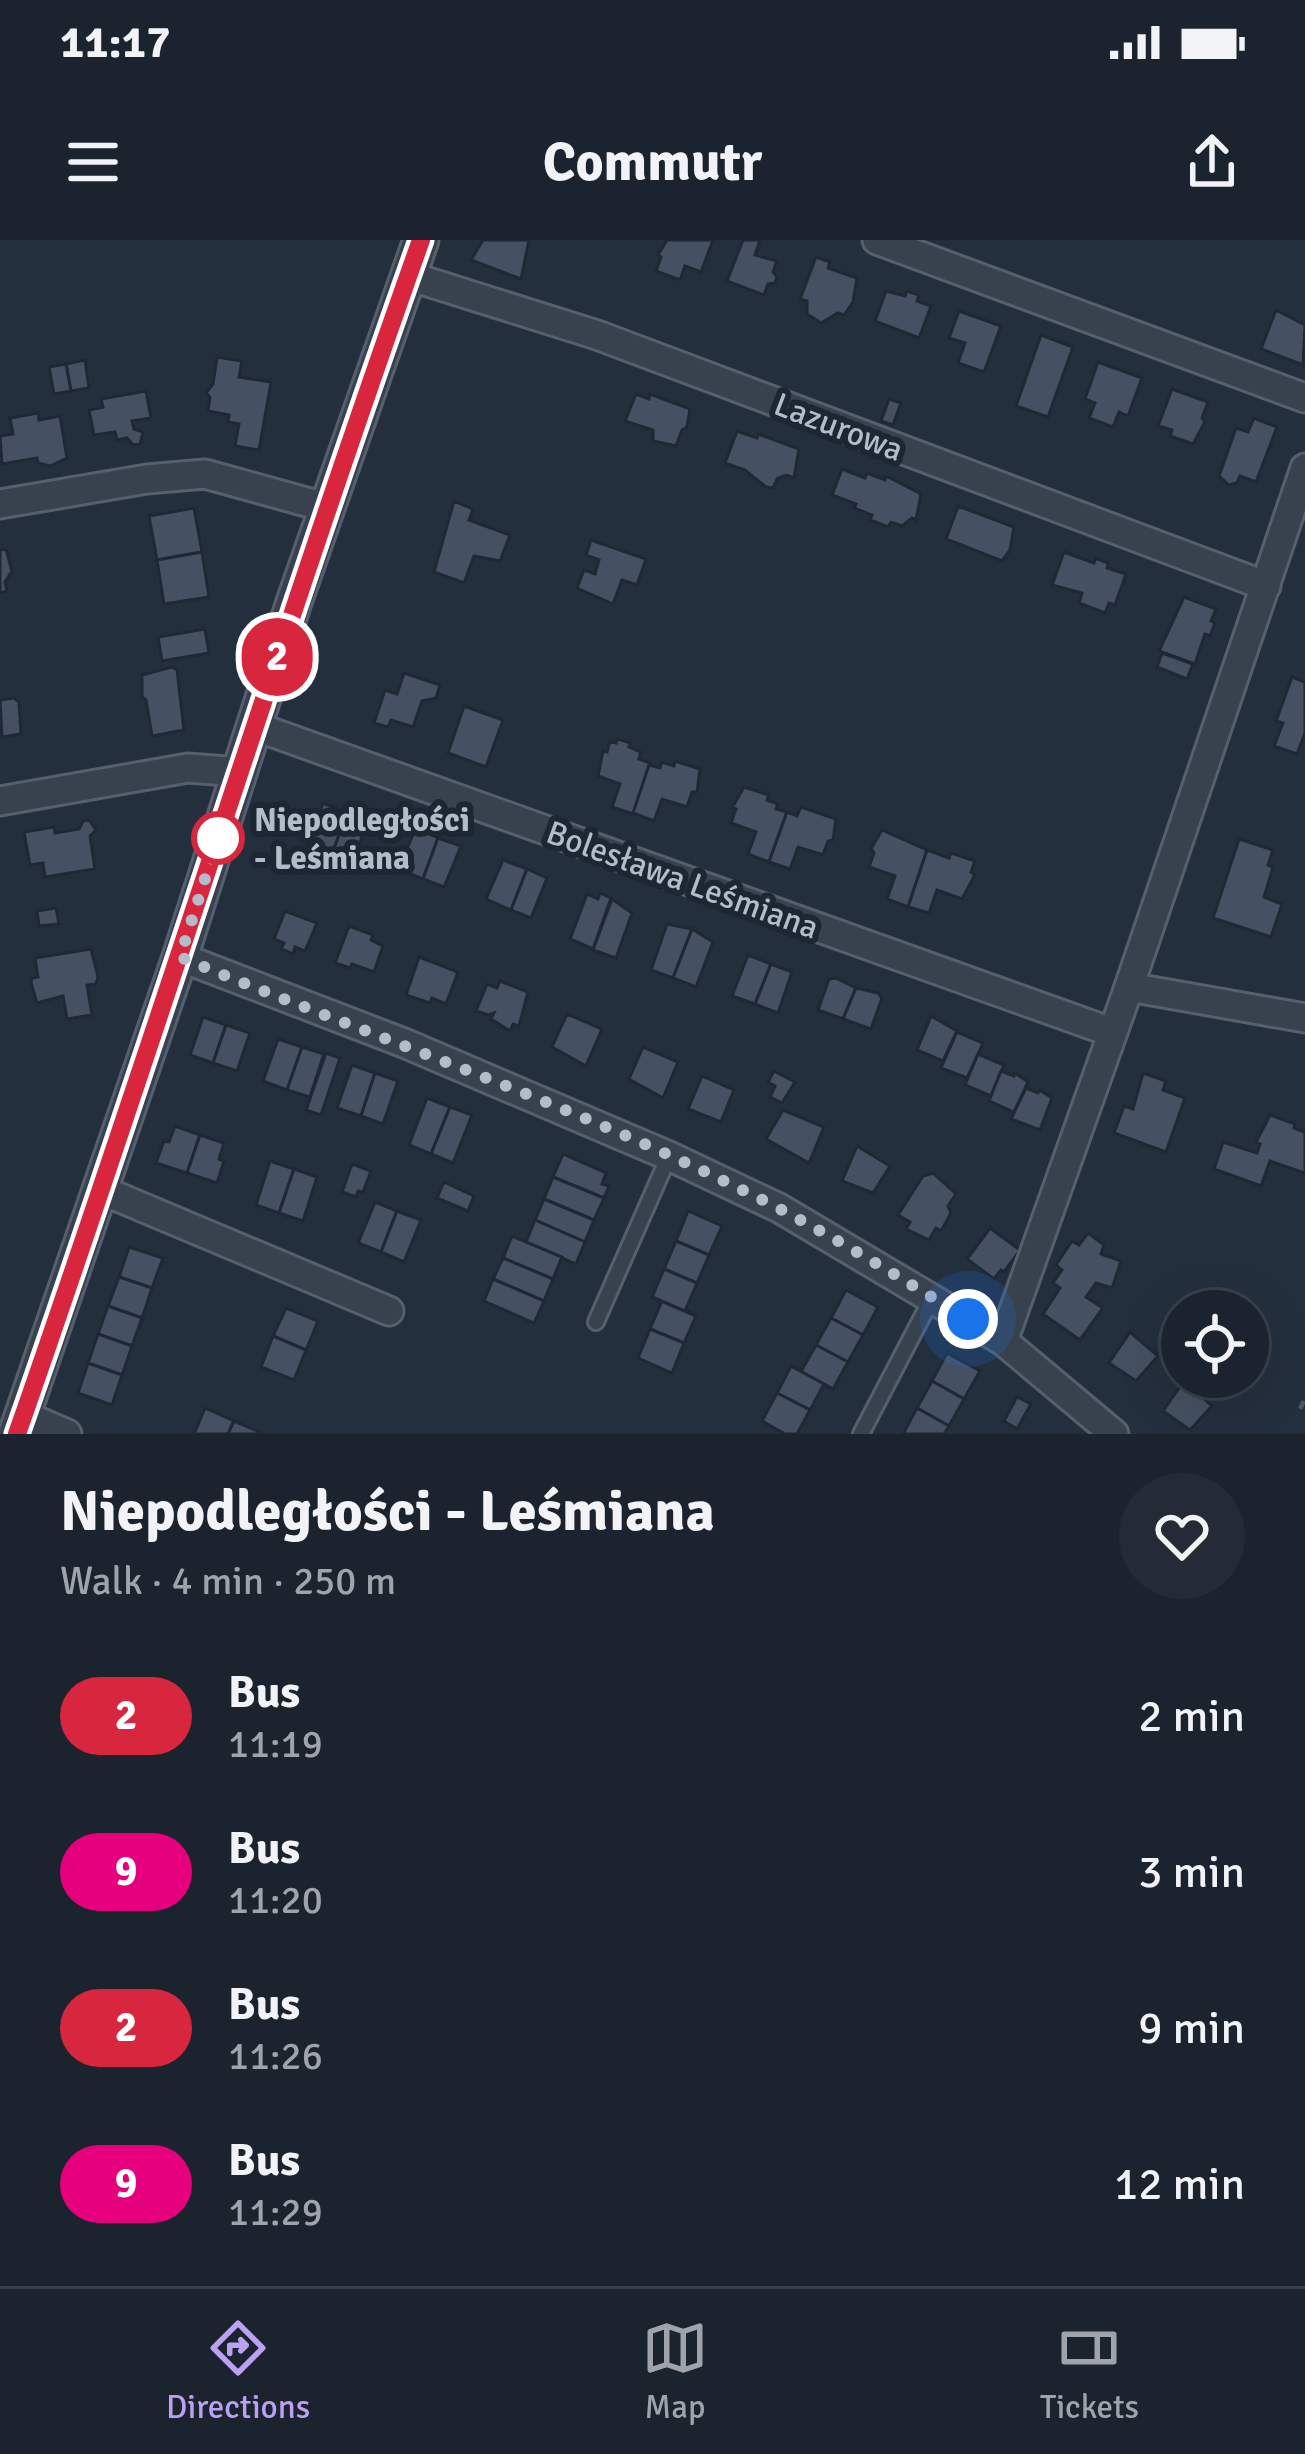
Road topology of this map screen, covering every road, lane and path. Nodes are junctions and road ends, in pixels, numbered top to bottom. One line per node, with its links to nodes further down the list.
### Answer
1 (421, 240): 3 (street)
2 (877, 240): 4 (street)
3 (409, 276): 7 (street); 8 (street, Lazurowa)
4 (1305, 398)
5 (1305, 469): 8 (street)
6 (0, 504): 7 (street)
7 (328, 508): 9 (street)
8 (1266, 586): 13 (street)
9 (254, 726): 10 (street); 15 (street, Bolesława Leśmiana)
10 (240, 772): 11 (street); 12 (street)
11 (0, 801)
12 (180, 957): 16 (street); 17 (street)
13 (1129, 987): 14 (street); 15 (street)
14 (1305, 1018)
15 (1111, 1032): 21 (street)
16 (669, 1156): 18 (street); 20 (lane)
17 (99, 1190): 19 (street); 24 (street)
18 (932, 1298): 21 (street); 26 (lane)
19 (388, 1311)
20 (596, 1322)
21 (1003, 1341): 27 (street)
22 (1305, 1398): 23 (path)
23 (1300, 1408)
24 (20, 1425): 25 (street)
25 (67, 1434)
26 (861, 1434)
27 (1114, 1434)

